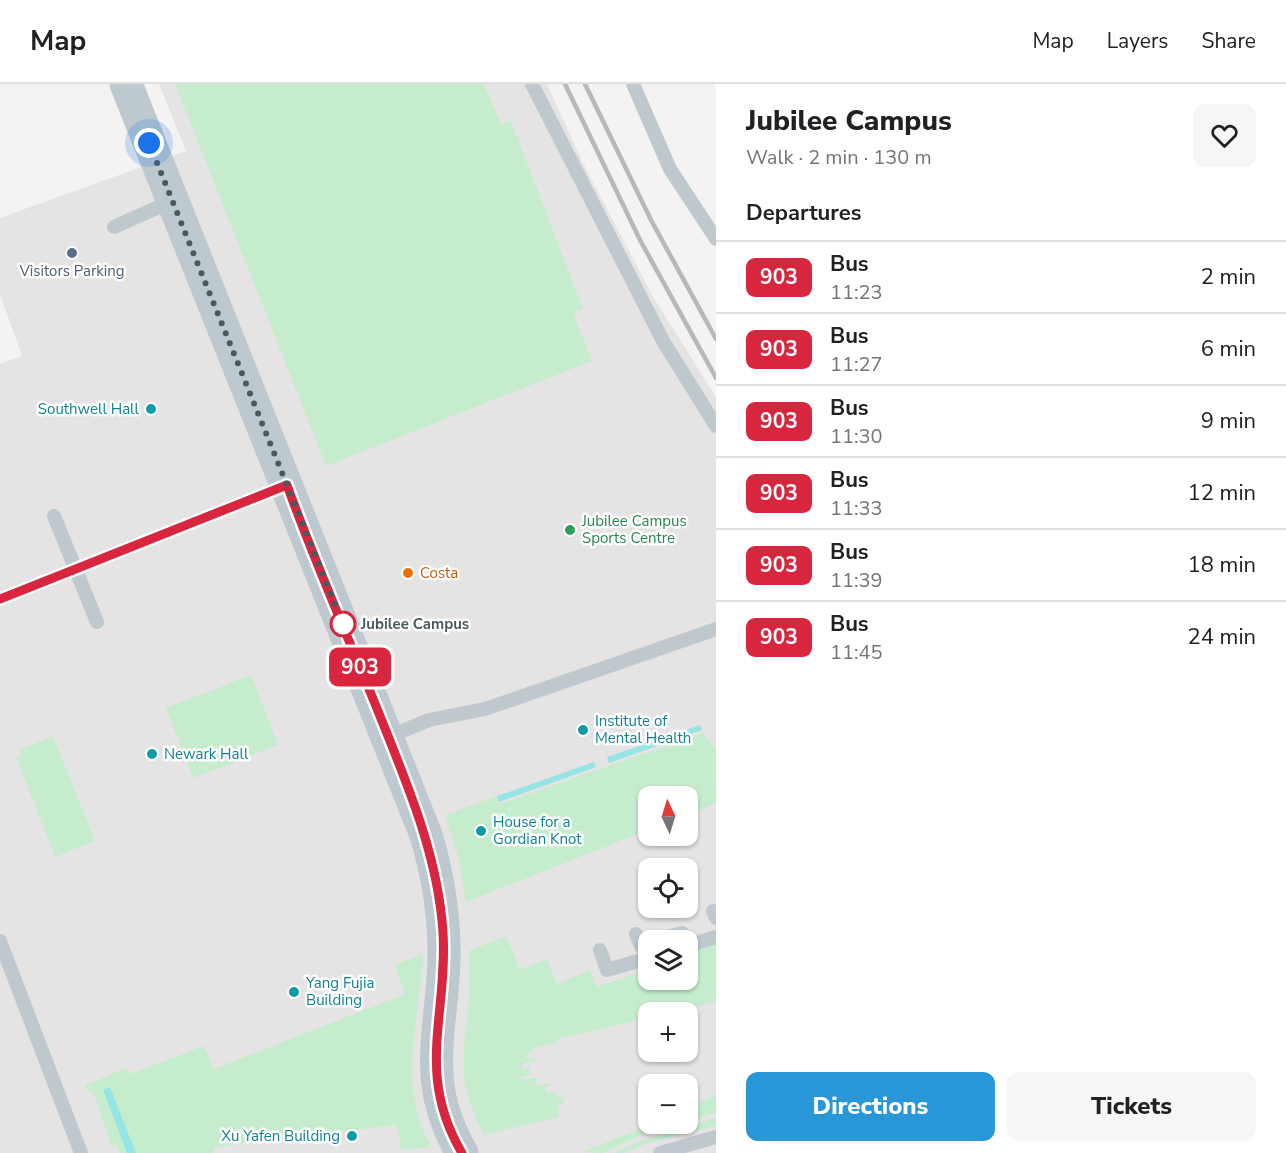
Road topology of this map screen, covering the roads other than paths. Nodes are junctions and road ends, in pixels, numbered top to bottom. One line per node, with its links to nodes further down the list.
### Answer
1 (126, 84): 4 (street)
2 (532, 84): 7 (lane)
3 (633, 84): 6 (lane)
4 (172, 201): 5 (lane); 8 (street)
5 (114, 227)
6 (716, 239)
7 (716, 426)
8 (287, 485): 10 (lane); 14 (street)
9 (54, 516): 10 (lane)
10 (76, 569): 11 (lane); 12 (lane)
11 (0, 598)
12 (97, 622)
13 (716, 629): 14 (lane)
14 (388, 737): 24 (street)
15 (636, 934): 17 (lane)
16 (716, 937): 19 (lane)
17 (638, 940)
18 (0, 941): 23 (lane)
19 (698, 943)
20 (600, 950): 21 (lane)
21 (638, 961)
22 (716, 1137): 25 (lane)
23 (81, 1153)
24 (462, 1153)
25 (660, 1153)

